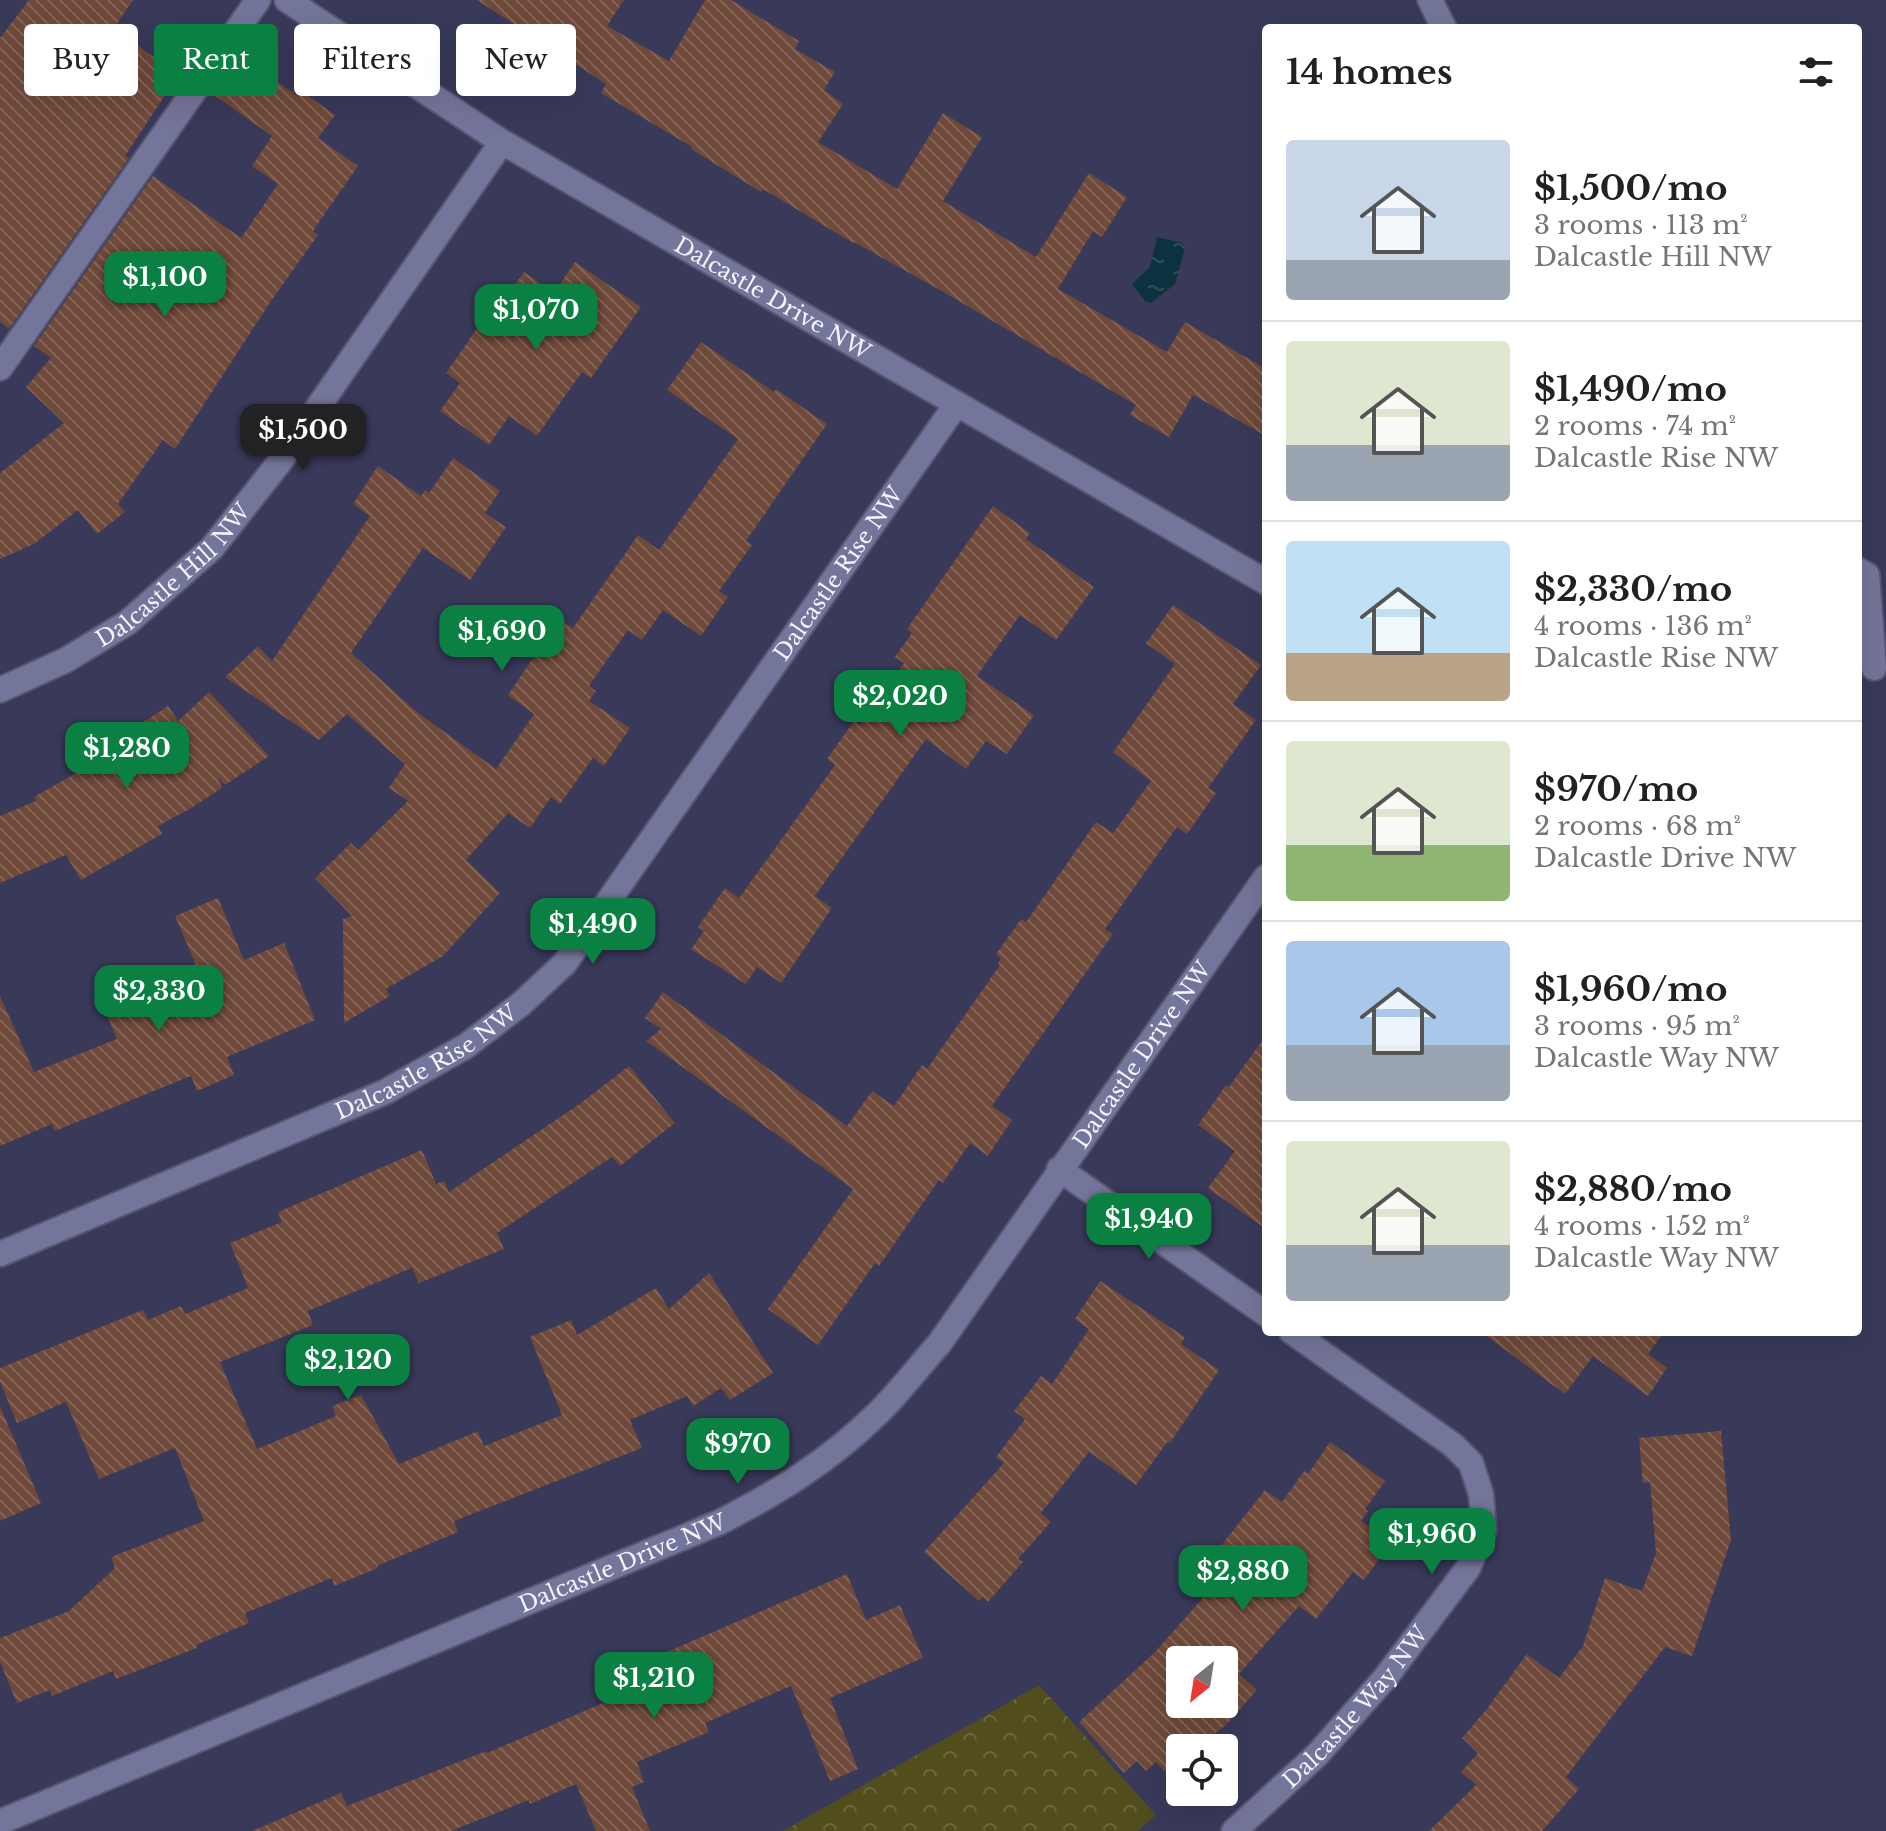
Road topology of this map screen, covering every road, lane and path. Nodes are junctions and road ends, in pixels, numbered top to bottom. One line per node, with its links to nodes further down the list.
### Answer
1 (258, 0): 6 (street)
2 (287, 0): 5 (street, Dalcastle Drive NW)
3 (1430, 0): 4 (street)
4 (1442, 24)
5 (502, 142): 7 (street, Dalcastle Drive NW); 11 (street, Dalcastle Hill NW)
6 (0, 368)
7 (956, 405): 9 (street, Dalcastle Drive NW); 14 (street, Dalcastle Rise NW)
8 (1862, 572): 10 (street)
9 (1262, 580)
10 (1874, 668)
11 (0, 690)
12 (1262, 883): 13 (street, Dalcastle Drive NW)
13 (1059, 1169): 15 (street); 17 (street, Dalcastle Drive NW)
14 (0, 1254)
15 (1262, 1311)
16 (1298, 1336): 18 (street, Dalcastle Way NW)
17 (0, 1822)
18 (1234, 1831)

